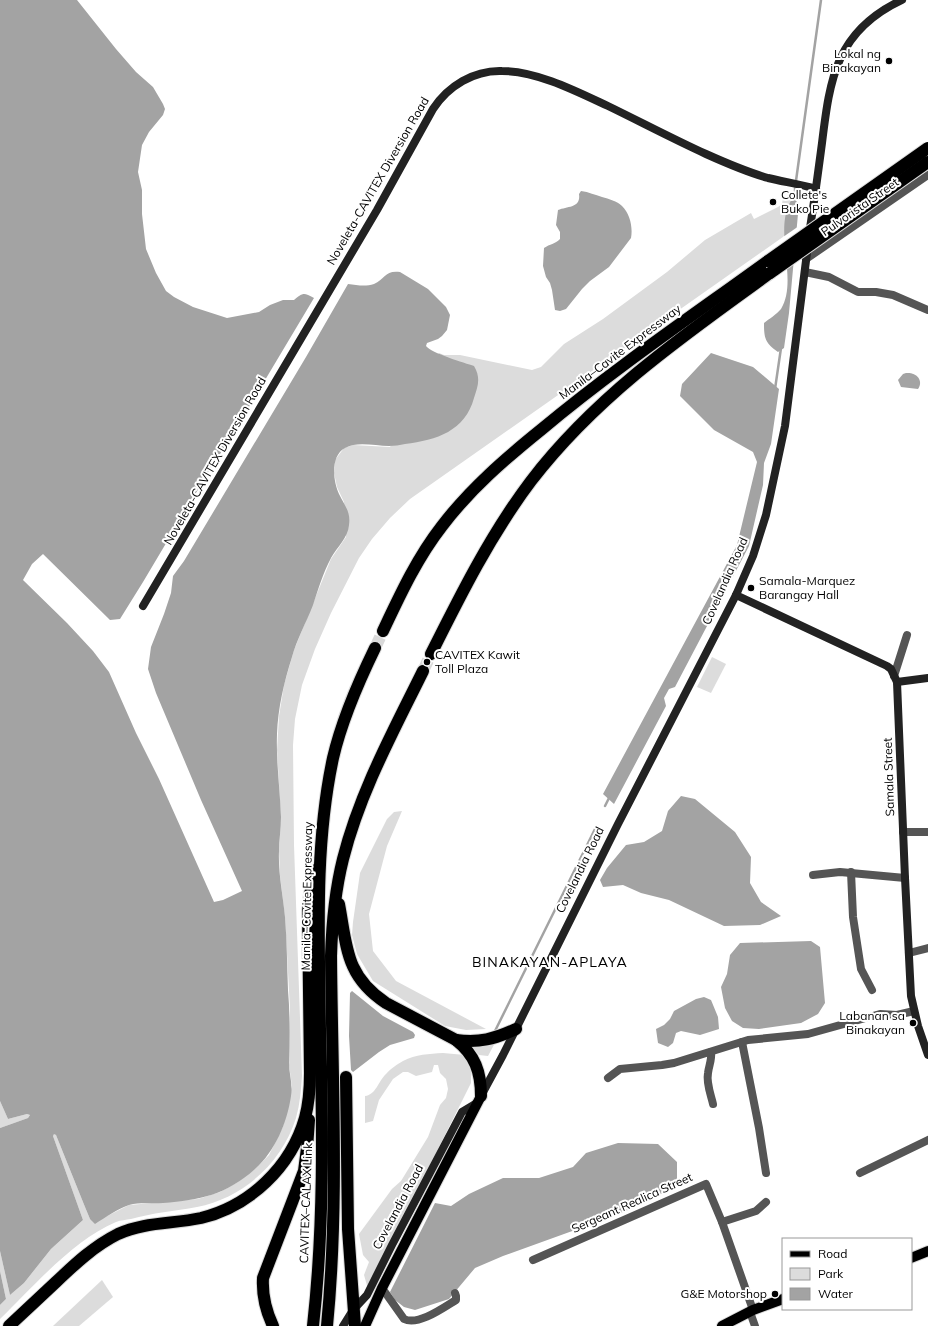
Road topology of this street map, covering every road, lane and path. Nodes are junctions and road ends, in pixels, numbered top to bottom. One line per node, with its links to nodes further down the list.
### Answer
1 (902, 0): 5 (main road, Covelandia Road)
2 (928, 148): 11 (highway, Manila–Cavite Expressway, bridge)
3 (928, 162): 14 (highway, bridge)
4 (928, 175): 6 (street, Pulvorista Street)
5 (816, 189): 6 (main road, Covelandia Road); 10 (main road, Noveleta-CAVITEX Diversion Road)
6 (806, 259): 7 (main road, Covelandia Road)
7 (805, 272): 8 (street); 9 (main road, Covelandia Road)
8 (928, 310)
9 (736, 595): 17 (main road); 29 (main road, Covelandia Road)
10 (144, 606)
11 (383, 631)
12 (907, 635): 17 (street)
13 (375, 648): 20 (highway, Manila–Cavite Expressway)
14 (431, 654)
15 (423, 671): 24 (highway, Manila–Cavite Expressway)
16 (928, 678): 17 (main road)
17 (896, 679): 18 (main road, Samala Street)
18 (903, 832): 19 (street); 23 (main road, Samala Street)
19 (928, 832)
20 (320, 853): 36 (highway, Manila–Cavite Expressway); 37 (highway)
21 (851, 872): 22 (street); 23 (street); 27 (street)
22 (813, 875)
23 (905, 878): 26 (main road, Samala Street)
24 (336, 891): 30 (highway); 36 (highway, Manila–Cavite Expressway)
25 (928, 948): 26 (street)
26 (909, 953): 28 (main road, Samala Street)
27 (872, 990)
28 (914, 1011): 31 (street); 33 (main road, Samala Street)
29 (516, 1029): 30 (highway); 38 (main road, Covelandia Road)
30 (456, 1040): 38 (highway)
31 (742, 1042): 32 (street); 41 (street)
32 (711, 1052): 35 (street); 39 (street)
33 (928, 1055)
34 (346, 1077): 51 (highway)
35 (608, 1078)
36 (327, 1081): 55 (highway, CAVITEX–CALAX Link); 56 (highway, CAVITEX–CALAX Link)
37 (309, 1097): 53 (highway); 54 (highway)
38 (479, 1100): 48 (main road, Covelandia Road); 51 (main road, Covelandia Road)
39 (713, 1104)
40 (928, 1140): 42 (street)
41 (766, 1173)
42 (860, 1173)
43 (766, 1202): 44 (street)
44 (722, 1222): 47 (street, Sergeant Realica Street); 52 (street, Sergeant Realica Street)
45 (928, 1251): 46 (main road)
46 (912, 1258)
47 (533, 1260)
48 (382, 1288): 49 (street); 59 (main road, Covelandia Road)
49 (455, 1292)
50 (782, 1299): 52 (main road)
51 (353, 1310): 57 (main road, Covelandia Road); 58 (highway)
52 (752, 1311): 60 (main road); 61 (street, Sergeant Realica Street)
53 (9, 1326)
54 (273, 1326)
55 (313, 1326)
56 (327, 1326)
57 (343, 1326)
58 (355, 1326)
59 (365, 1326)
60 (722, 1326)
61 (755, 1326)

